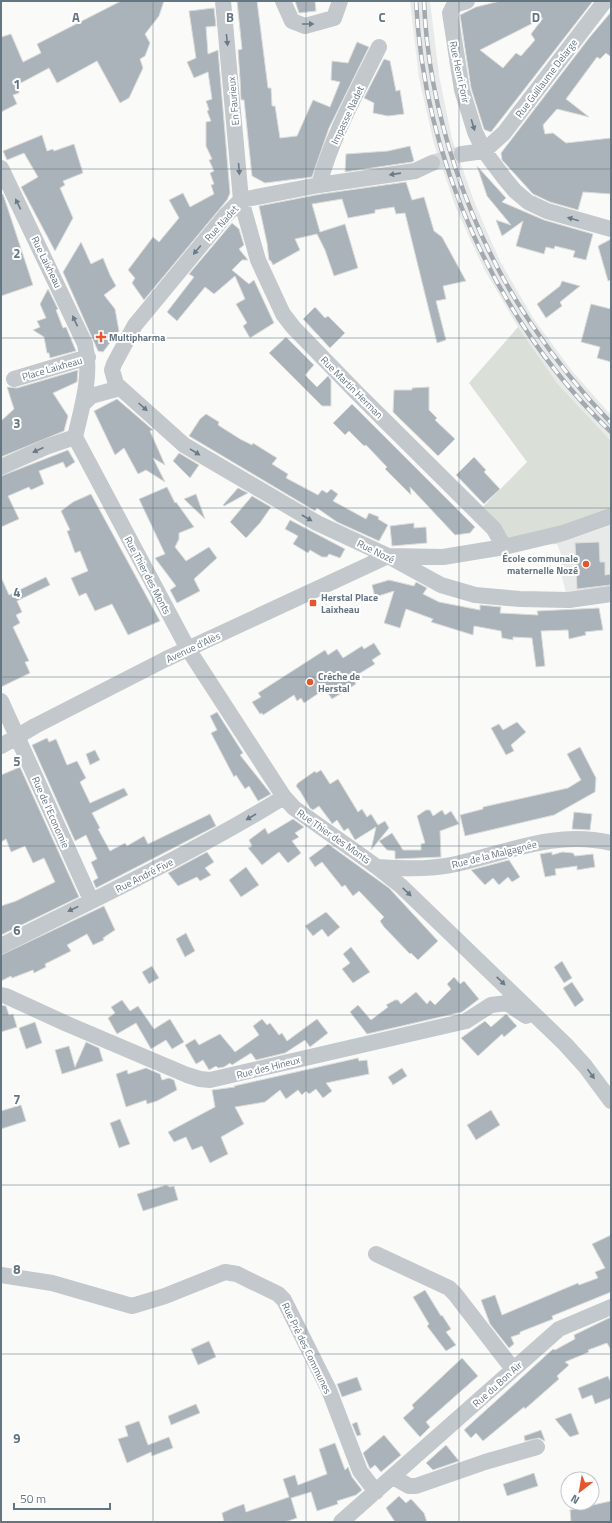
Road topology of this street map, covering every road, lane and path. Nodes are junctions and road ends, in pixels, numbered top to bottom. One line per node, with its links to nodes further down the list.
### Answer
1 (223, 1): 12 (street, En Faurieux, one-way to 12)
2 (283, 1): 3 (street, one-way to 3)
3 (340, 1)
4 (466, 1): 7 (street, Rue Henri Forir, one-way to 7)
5 (605, 1): 7 (street, Rue Guillaume Delarge)
6 (379, 47): 11 (street, Impasse Nadet)
7 (484, 151): 8 (street); 13 (street, Rue Henri Forir, one-way to 7)
8 (462, 154)
9 (432, 163): 11 (street, Rue Nadet, one-way to 11)
10 (1, 168): 14 (street, Rue Laixheau, one-way to 10)
11 (319, 185): 12 (street, Rue Nadet)
12 (241, 200): 15 (street, Rue Nadet, one-way to 15); 22 (street, Rue Martin Herman)
13 (611, 229)
14 (88, 359): 15 (street, Place Laixheau); 16 (street, Place Laixheau); 18 (street, Place Laixheau)
15 (114, 364): 17 (street)
16 (14, 379)
17 (120, 388): 18 (street); 23 (street, Rue Nozé, one-way to 23)
18 (83, 404): 19 (street, Place Laixheau)
19 (75, 437): 20 (street, one-way to 20); 25 (street, Rue Thier des Monts)
20 (1, 467)
21 (611, 516): 22 (street)
22 (504, 547): 23 (street)
23 (388, 556): 24 (street, Rue Nozé); 25 (street, Avenue d'Alès)
24 (611, 594)
25 (188, 649): 27 (street, Avenue d'Alès); 29 (street, Rue Thier des Monts)
26 (1, 701): 27 (street, Rue de l'Economie)
27 (17, 735): 28 (street, Avenue d'Alès); 32 (street, Rue de l'Economie)
28 (1, 746)
29 (284, 797): 31 (street, Rue Thier des Monts); 32 (street, Rue André Five, one-way to 32)
30 (611, 843): 31 (street, Rue de la Malgagnée)
31 (377, 867): 35 (street, Rue Thier des Monts, one-way to 35)
32 (91, 900): 33 (street, Rue André Five, one-way to 33)
33 (1, 946)
34 (1, 995): 35 (street, Rue des Hineux)
35 (538, 1017): 36 (street, Rue Thier des Monts, one-way to 36)
36 (611, 1101)
37 (376, 1254): 40 (street)
38 (1, 1275): 43 (street, Rue Pré des Communes)
39 (611, 1307): 40 (street, Rue du Bon Air)
40 (513, 1369): 42 (street, Rue du Bon Air)
41 (537, 1448): 42 (street)
42 (393, 1477): 43 (street, Rue du Bon Air)
43 (376, 1492): 44 (street, Rue du Bon Air)
44 (341, 1522)

